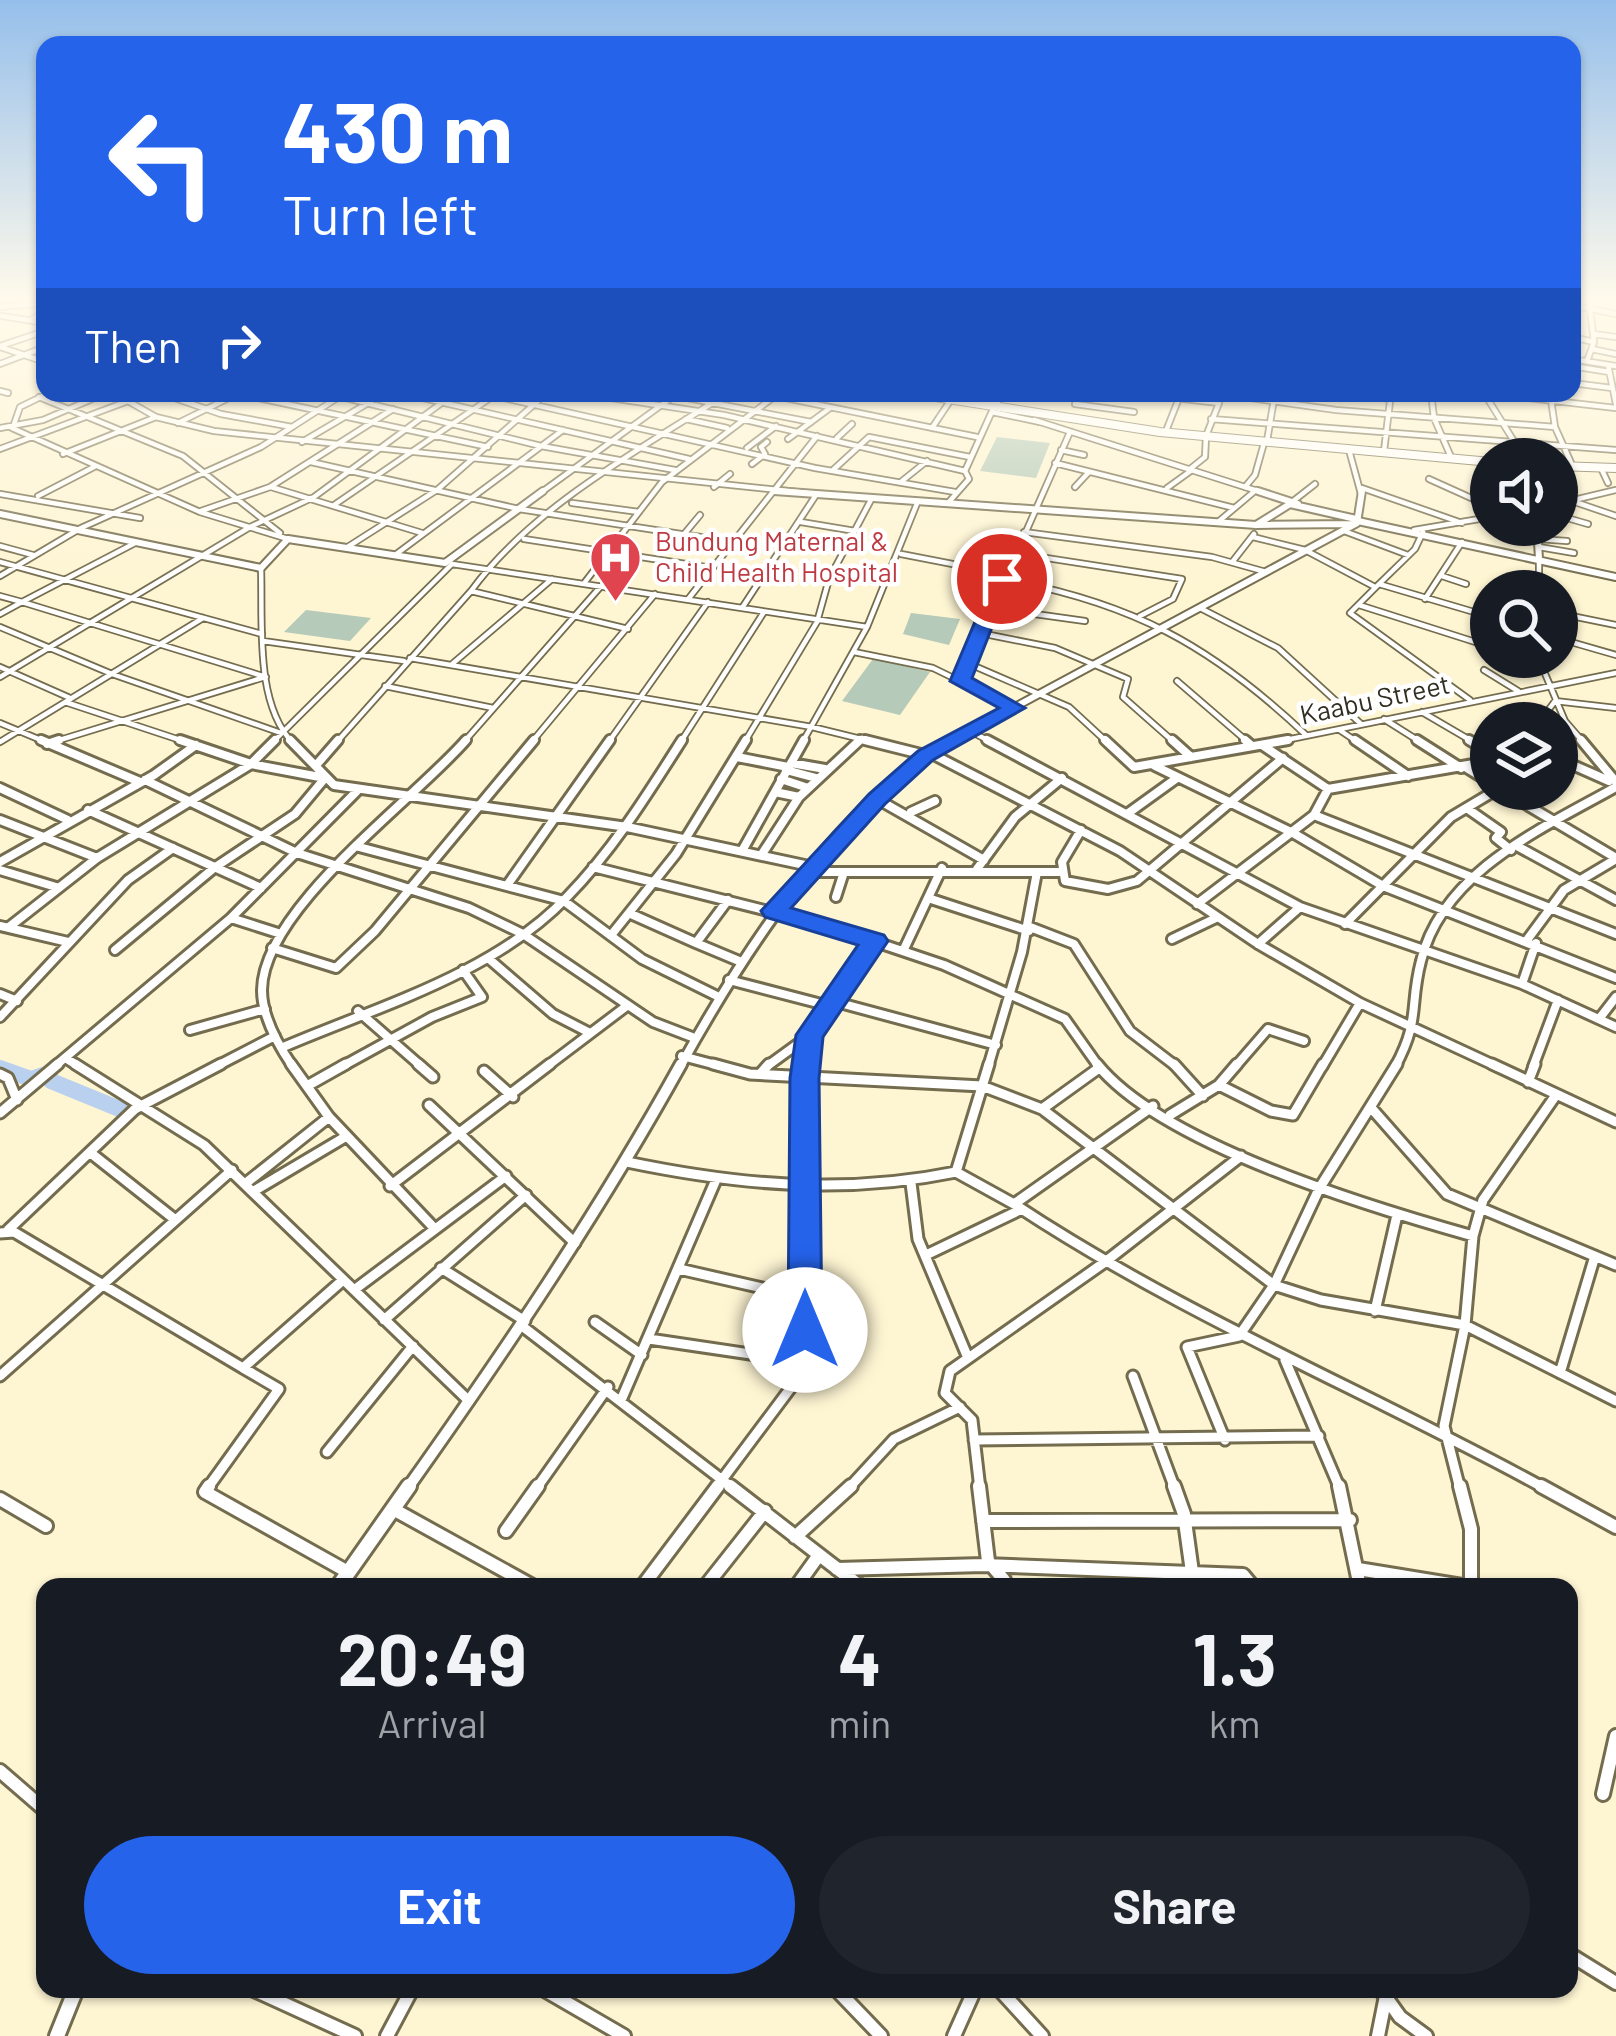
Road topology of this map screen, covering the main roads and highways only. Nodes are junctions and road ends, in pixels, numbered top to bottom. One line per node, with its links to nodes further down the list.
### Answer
1 (955, 402): 3 (highway)
2 (961, 402): 3 (highway)
3 (993, 409): 4 (highway); 4 (highway)
4 (1036, 417): 5 (highway)
5 (1071, 420): 6 (highway); 6 (highway)
6 (1206, 436): 7 (highway)
7 (1266, 442): 8 (highway); 9 (highway)
8 (1470, 459)
9 (1470, 459)
10 (1578, 465): 12 (highway)
11 (1578, 466): 12 (highway)
12 (1616, 467)

